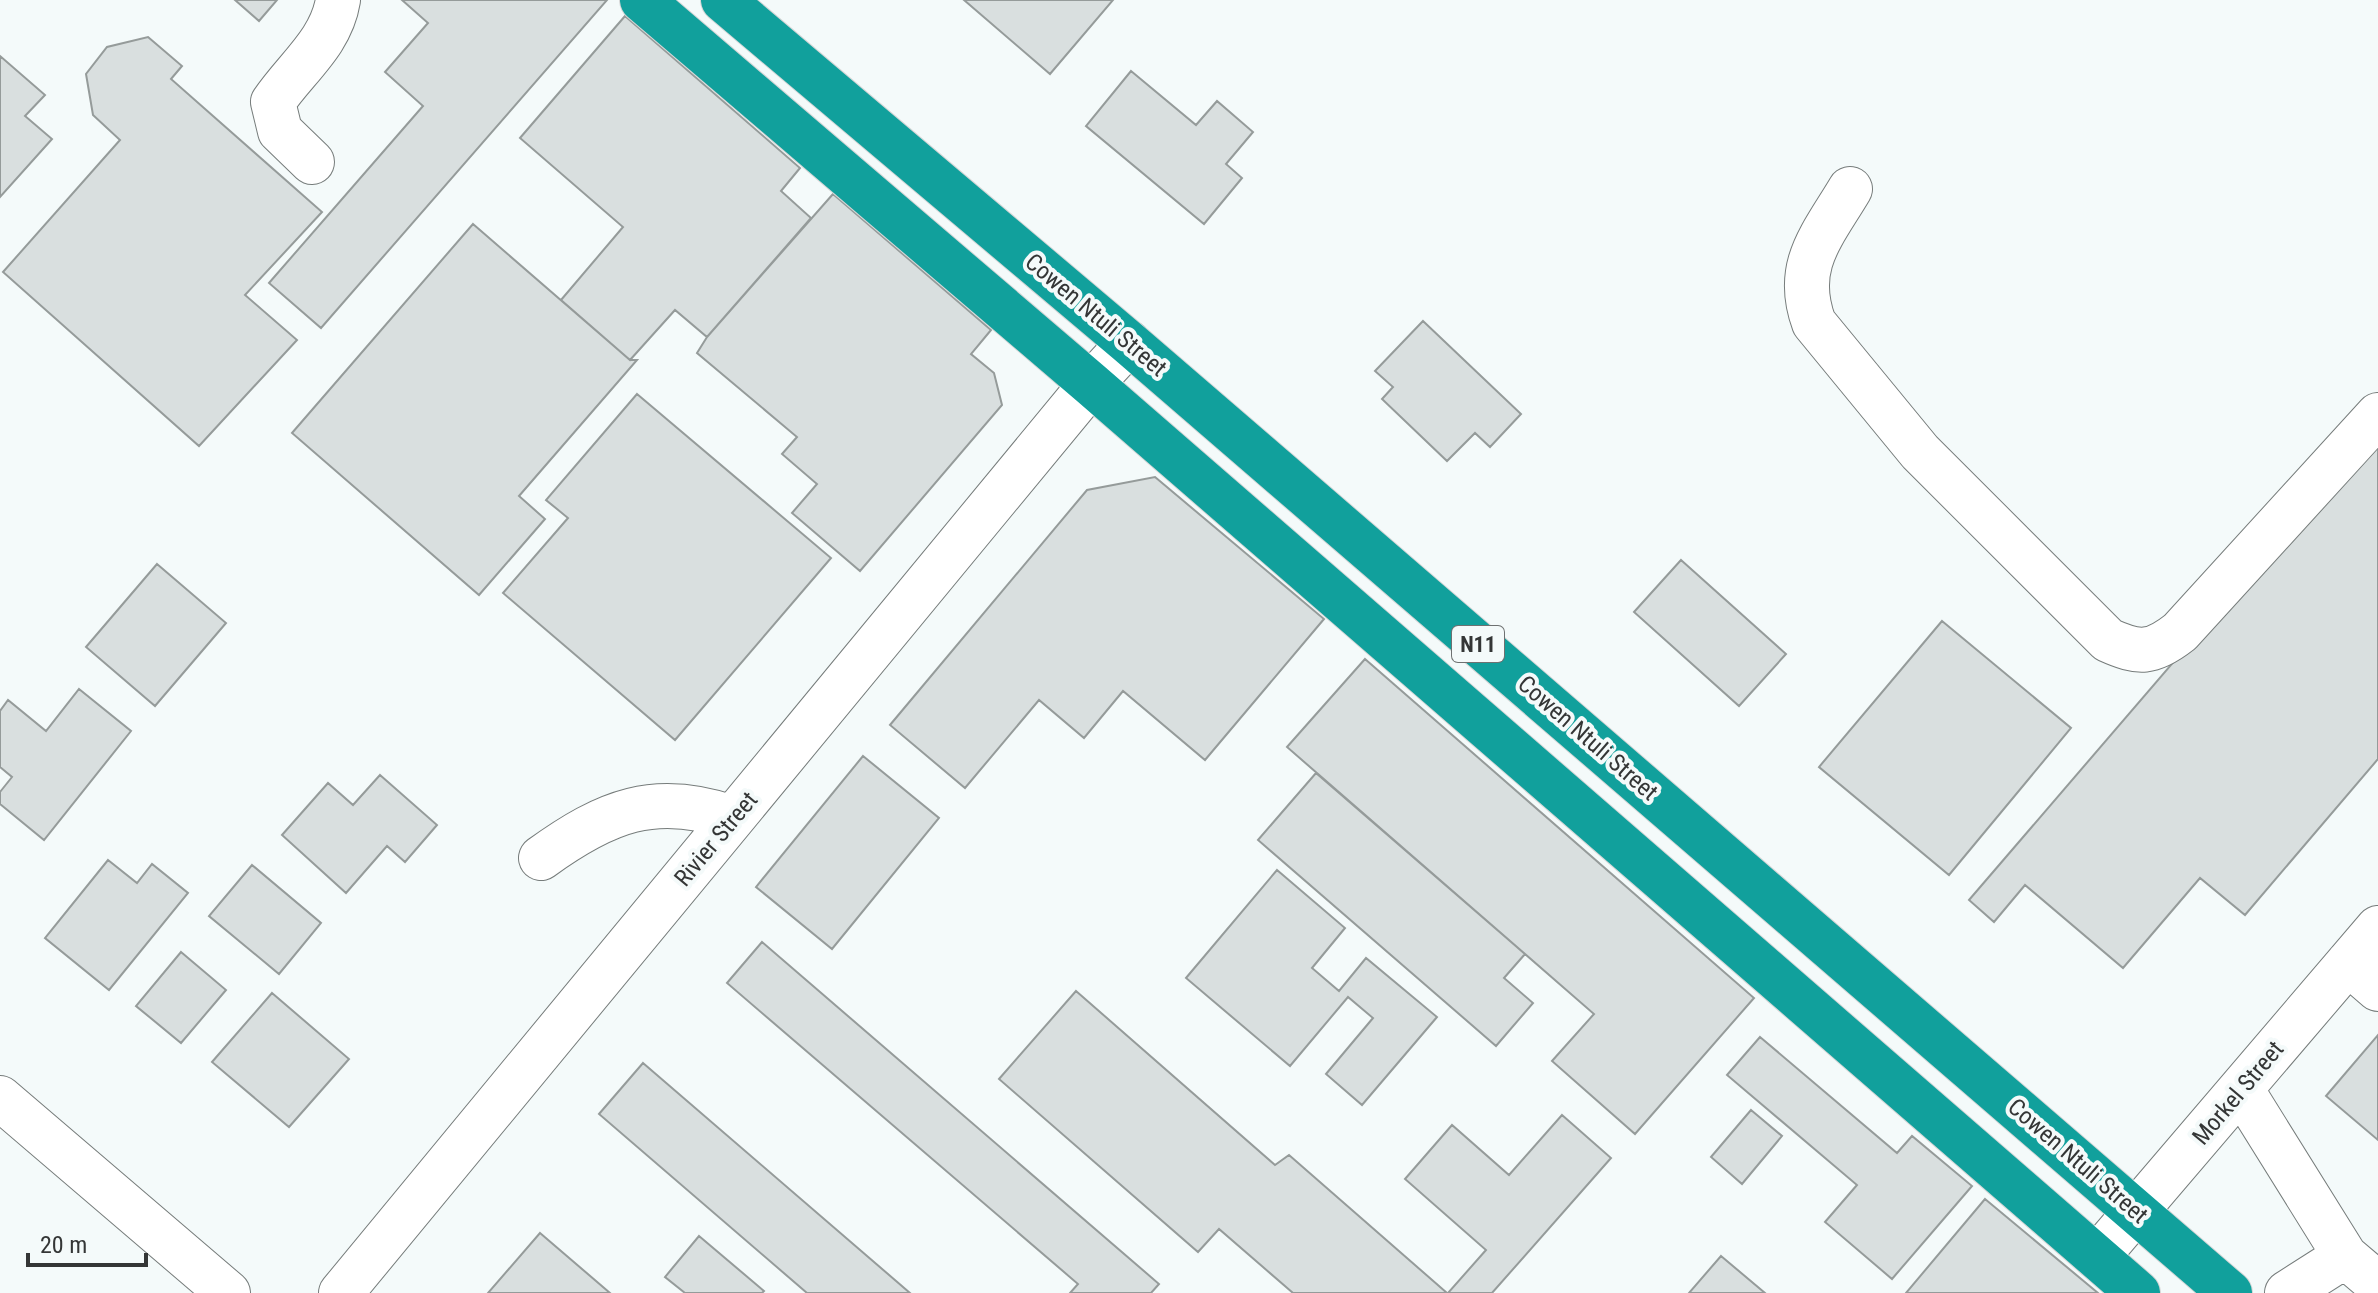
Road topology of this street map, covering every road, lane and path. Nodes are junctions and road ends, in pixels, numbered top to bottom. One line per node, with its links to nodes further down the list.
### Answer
1 (338, 0): 4 (street)
2 (642, 0): 7 (highway, N11)
3 (723, 0): 6 (highway, Cowen Ntuli Street / N11)
4 (312, 162)
5 (1850, 189): 8 (street)
6 (1129, 343): 7 (street, Rivier Street); 15 (highway, Cowen Ntuli Street / N11)
7 (1091, 384): 9 (street, Rivier Street); 17 (highway, N11)
8 (2378, 415)
9 (733, 818): 10 (street); 20 (street, Rivier Street)
10 (541, 858)
11 (2378, 928): 12 (street, Morkel Street)
12 (2363, 976): 13 (street, Morkel Street)
13 (2241, 1089): 15 (street, Morkel Street); 16 (street)
14 (0, 1098): 19 (street)
15 (2138, 1212): 17 (street, Morkel Street); 22 (highway, Cowen Ntuli Street / N11)
16 (2345, 1256): 18 (street); 23 (street)
17 (2097, 1257): 21 (highway, N11)
18 (2378, 1284)
19 (228, 1293)
20 (341, 1293)
21 (2138, 1293)
22 (2230, 1293)
23 (2287, 1293)

